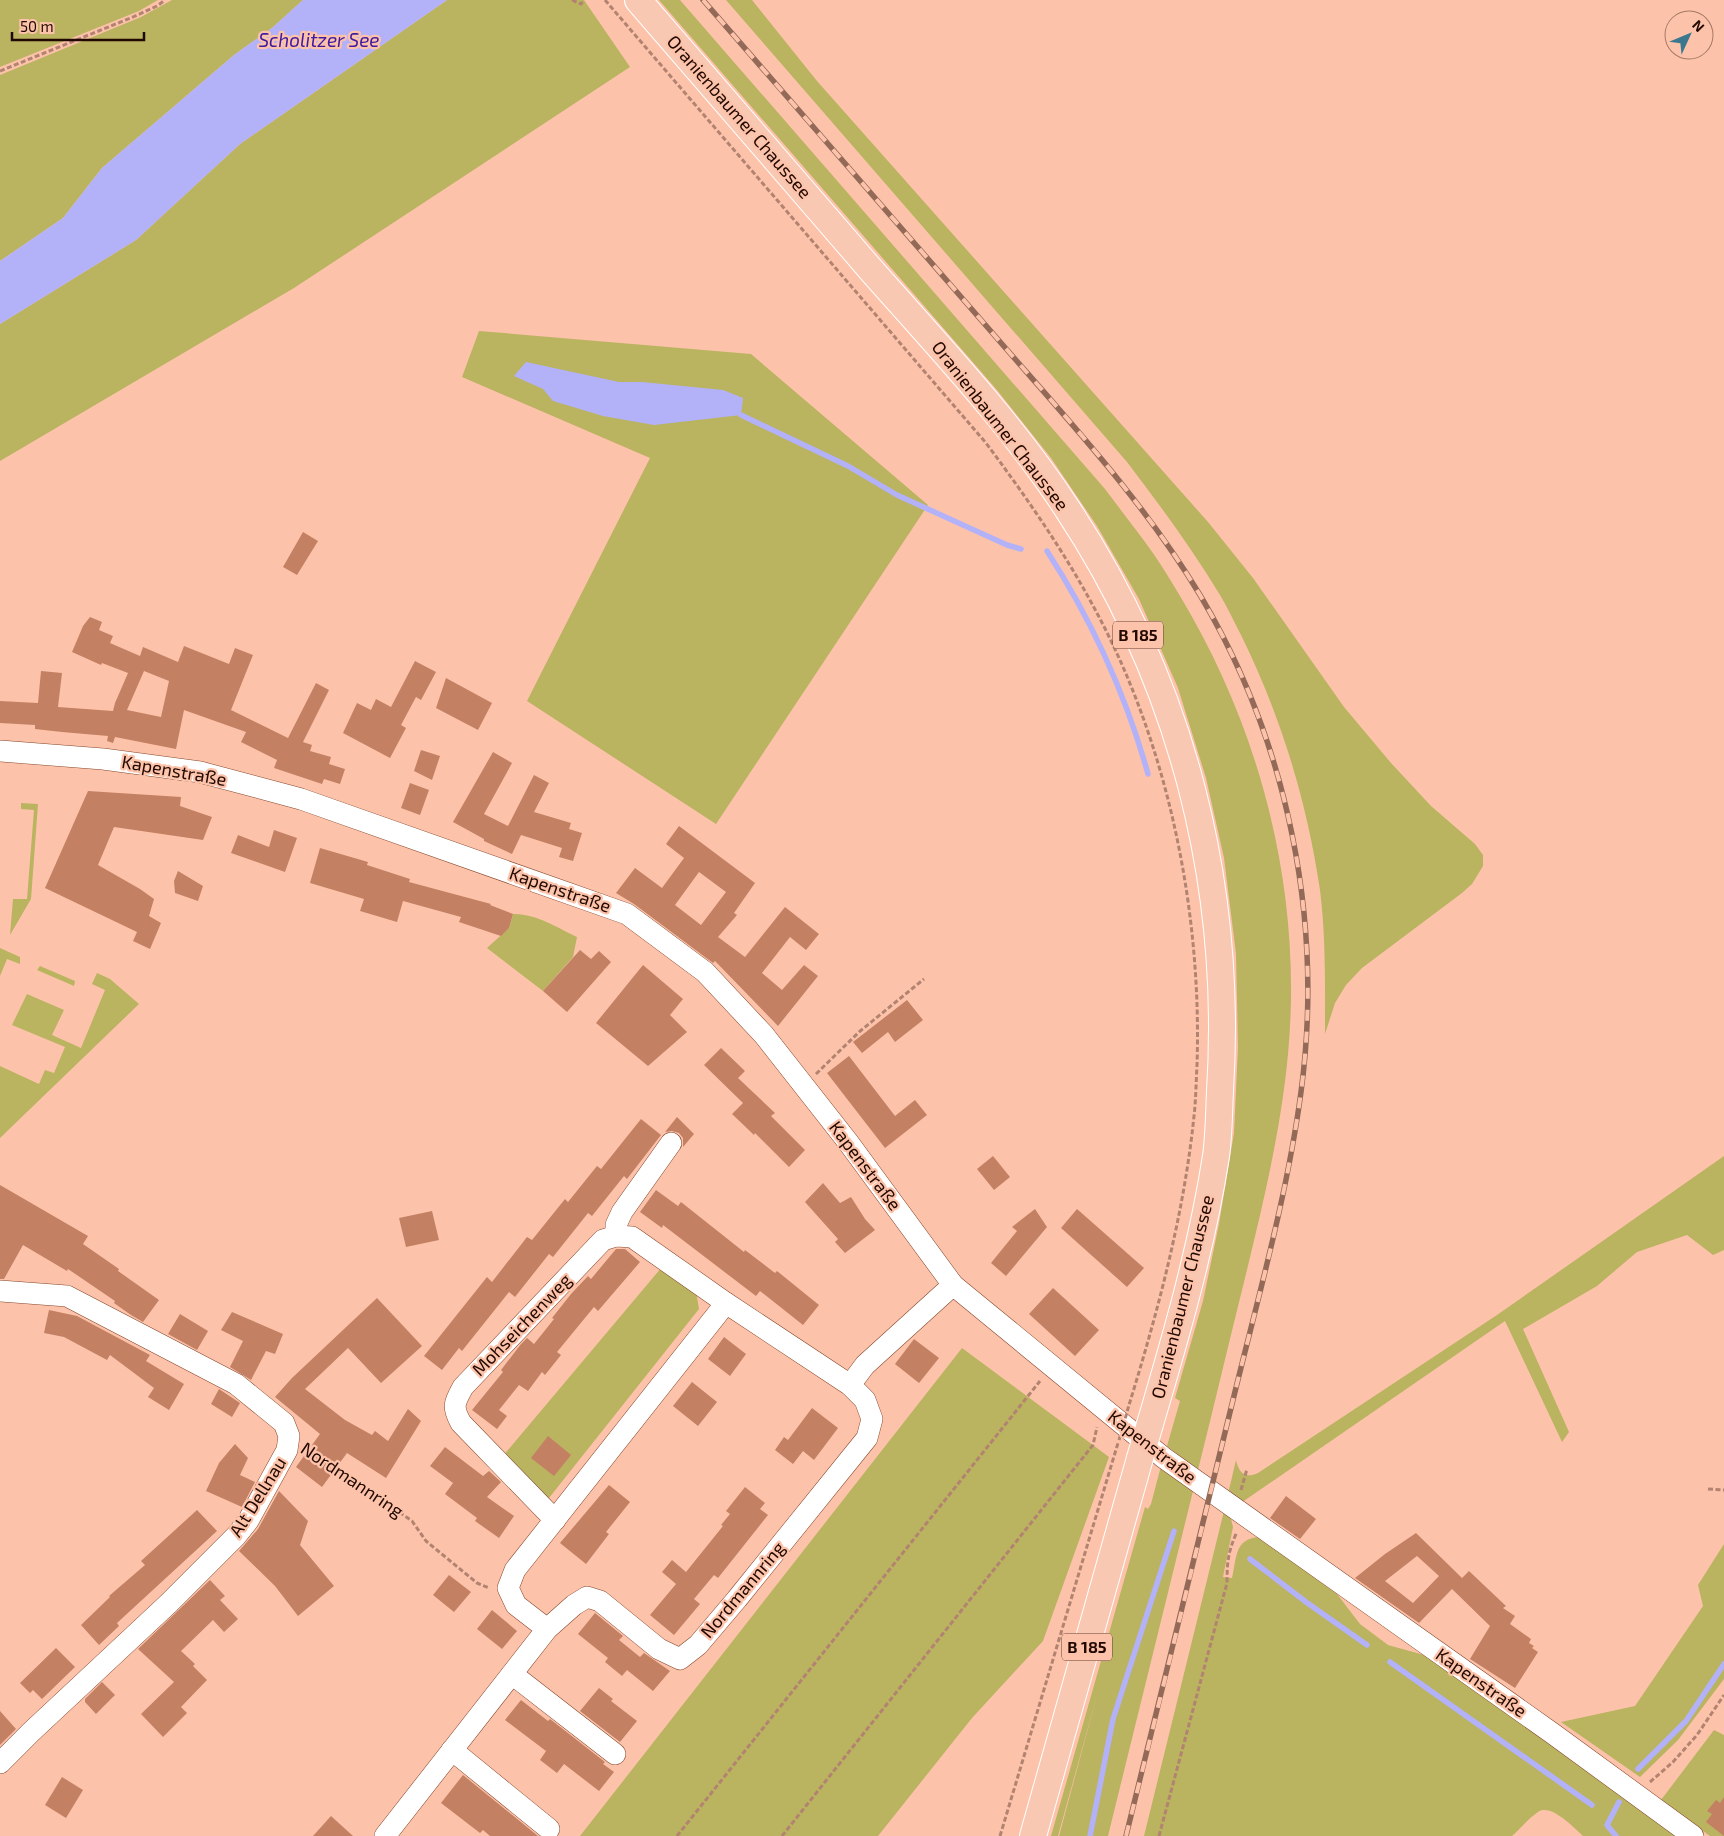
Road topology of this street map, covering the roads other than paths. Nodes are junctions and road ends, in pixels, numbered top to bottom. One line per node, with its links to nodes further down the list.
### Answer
1 (638, 0): 17 (main road, Oranienbaumer Chaussee / B 185, bridge)
2 (0, 751): 5 (street, Kapenstraße)
3 (671, 1143): 4 (street)
4 (616, 1236): 7 (street); 9 (street, Mohseichenweg)
5 (954, 1286): 8 (street); 18 (street, Kapenstraße)
6 (0, 1291): 14 (street, Alt Dellnau)
7 (726, 1303): 8 (street, Nordmannring); 9 (street)
8 (850, 1385): 10 (street, Nordmannring)
9 (555, 1520): 10 (street)
10 (547, 1629): 11 (street, Nordmannring)
11 (512, 1674): 12 (street, Nordmannring); 13 (street)
12 (452, 1750): 15 (street); 16 (street, Nordmannring)
13 (615, 1754)
14 (0, 1763)
15 (549, 1829)
16 (394, 1833)
17 (1033, 1836)
18 (1693, 1836)

